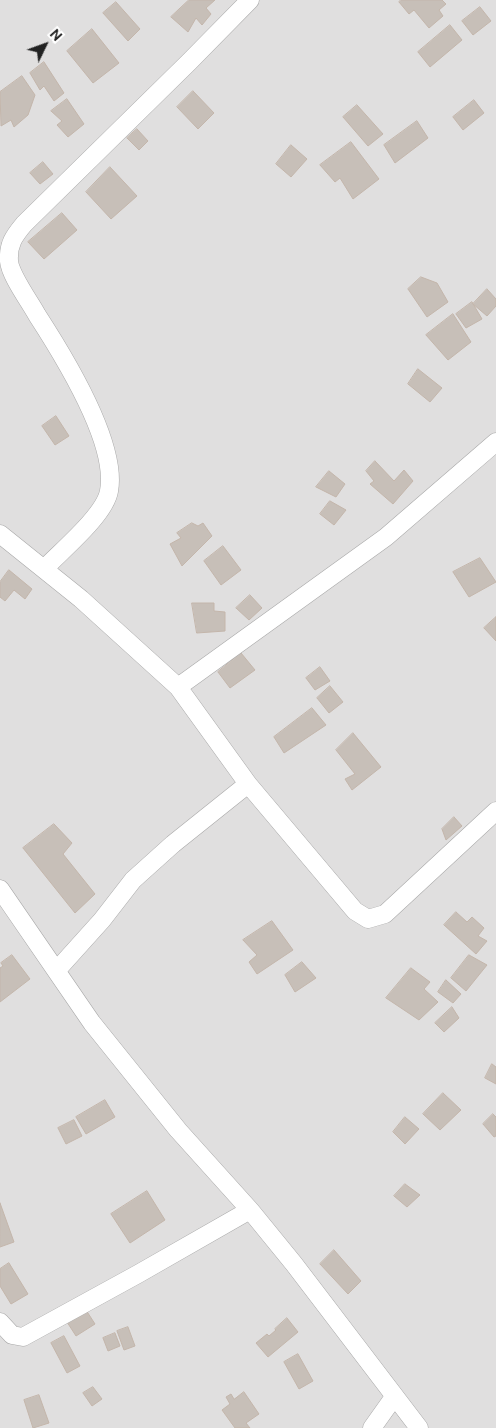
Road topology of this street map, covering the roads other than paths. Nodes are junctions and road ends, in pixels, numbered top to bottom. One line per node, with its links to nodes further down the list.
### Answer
1 (250, 0): 4 (street)
2 (496, 442): 5 (street)
3 (0, 534): 4 (street)
4 (44, 569): 5 (street)
5 (178, 687): 6 (street)
6 (248, 784): 7 (street); 9 (street)
7 (496, 811)
8 (0, 888): 9 (street)
9 (56, 970): 10 (street)
10 (250, 1210): 11 (street); 12 (street)
11 (0, 1322)
12 (394, 1397): 13 (street); 14 (street)
13 (372, 1428)
14 (419, 1428)

